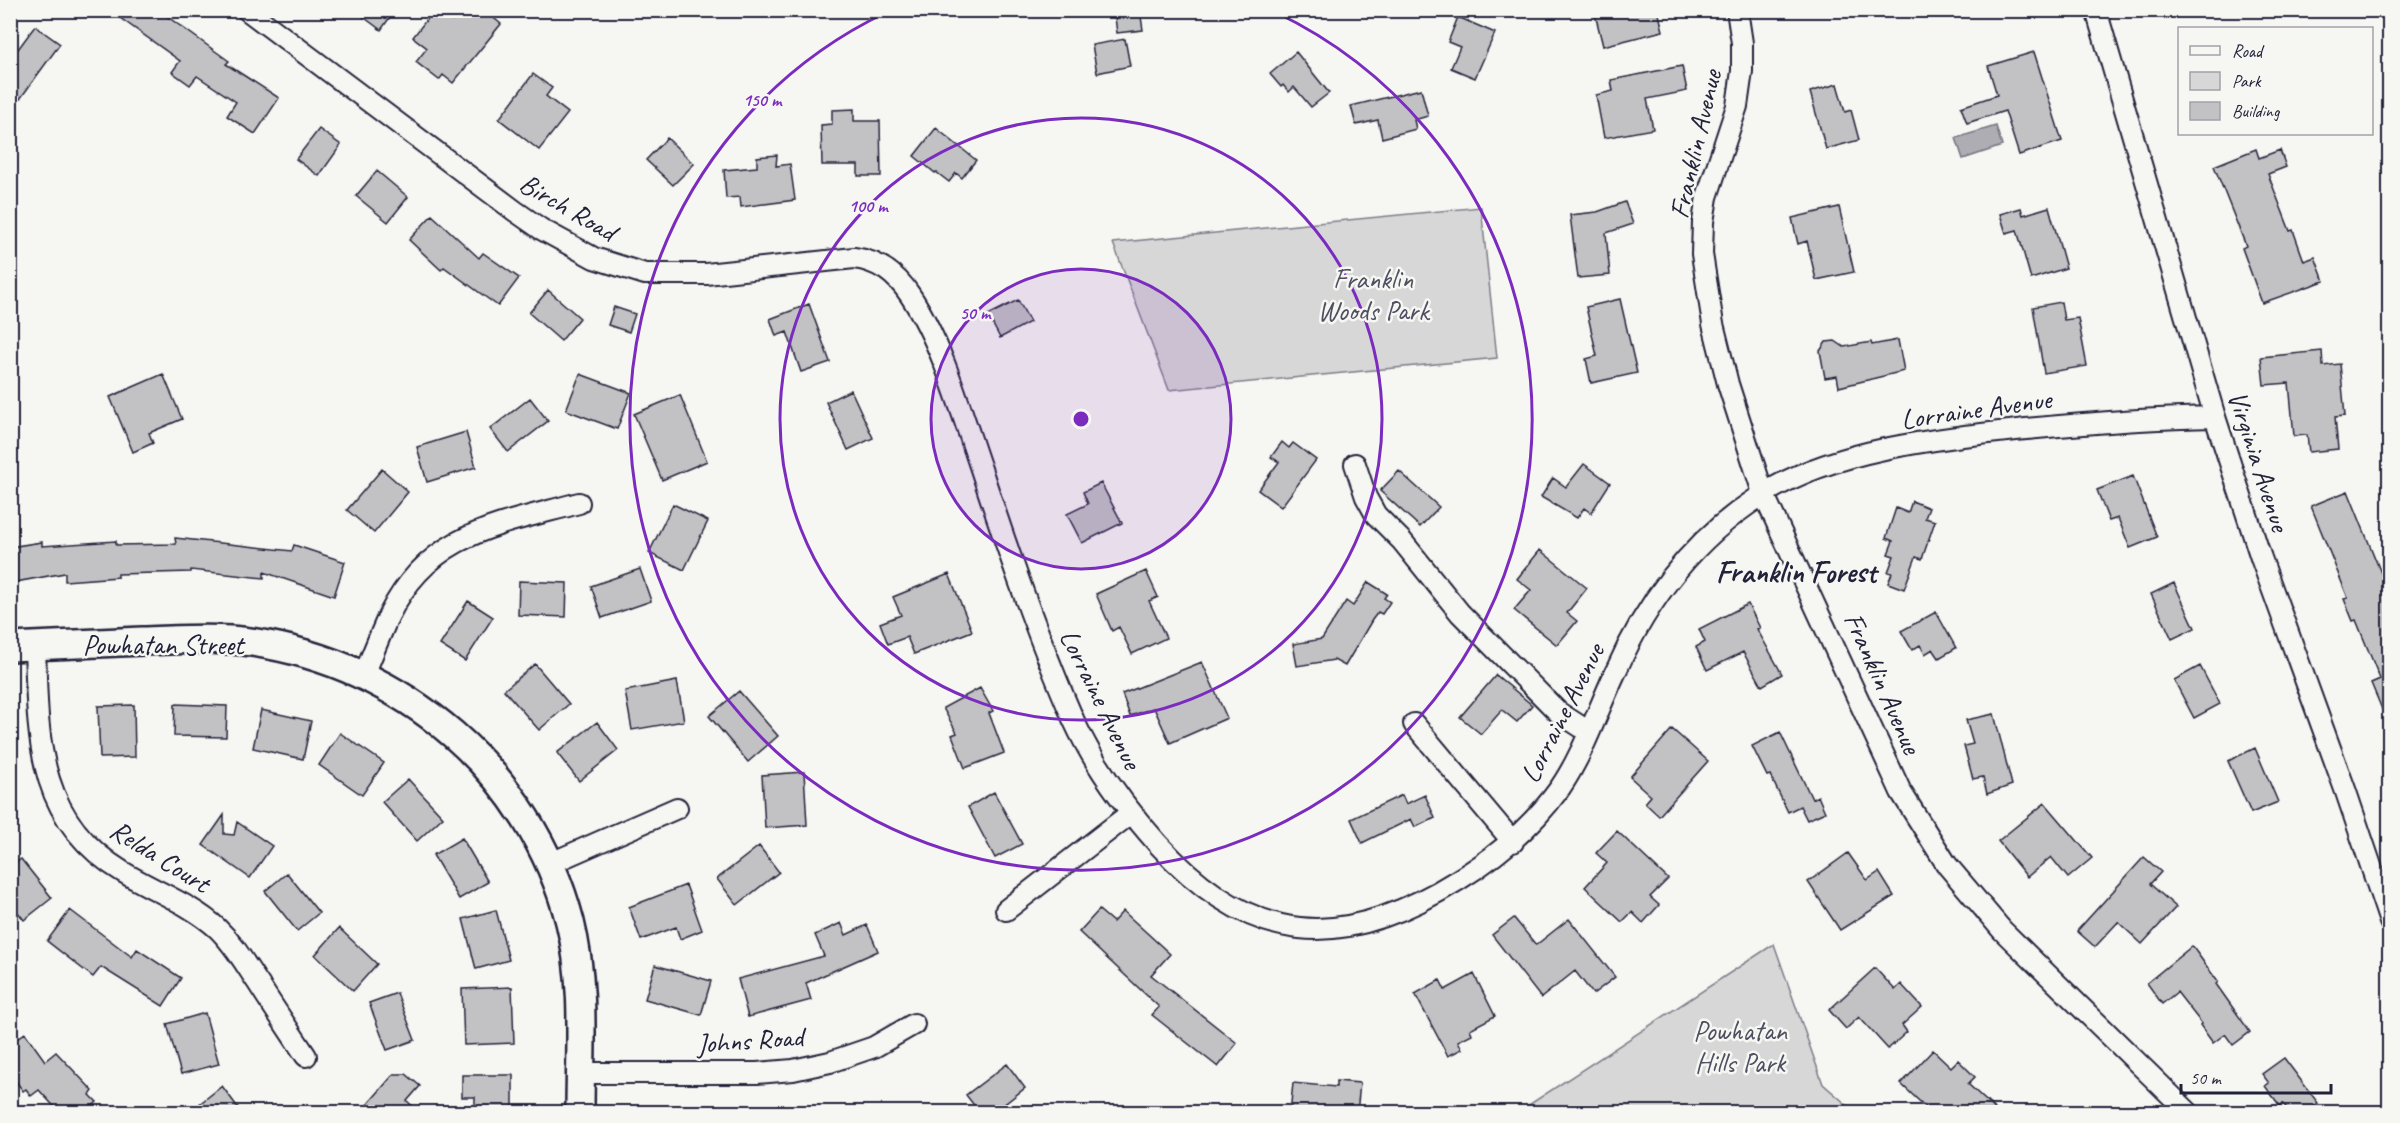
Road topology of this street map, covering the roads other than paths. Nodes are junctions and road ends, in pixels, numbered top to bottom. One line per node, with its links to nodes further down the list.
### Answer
1 (247, 10): 4 (street, Birch Road)
2 (1737, 10): 7 (street, Franklin Avenue)
3 (2096, 10): 5 (street, Virginia Avenue)
4 (908, 292): 14 (street, Lorraine Avenue)
5 (2215, 417): 7 (street, Lorraine Avenue); 18 (street, Virginia Avenue)
6 (1354, 464): 12 (street)
7 (1763, 493): 12 (street, Lorraine Avenue); 23 (street, Franklin Avenue)
8 (579, 503): 10 (street)
9 (23, 646): 10 (street, Powhatan Street); 20 (street, Relda Court)
10 (364, 675): 16 (street, Powhatan Street)
11 (1414, 724): 15 (street)
12 (1589, 732): 15 (street, Lorraine Avenue)
13 (677, 808): 16 (street)
14 (1131, 813): 15 (street, Lorraine Avenue); 17 (street)
15 (1513, 842)
16 (549, 864): 21 (street, Powhatan Street)
17 (1006, 910)
18 (2390, 922)
19 (914, 1024): 21 (street, Johns Road)
20 (306, 1056)
21 (580, 1073): 22 (street, Powhatan Street)
22 (580, 1113)
23 (2188, 1113)

